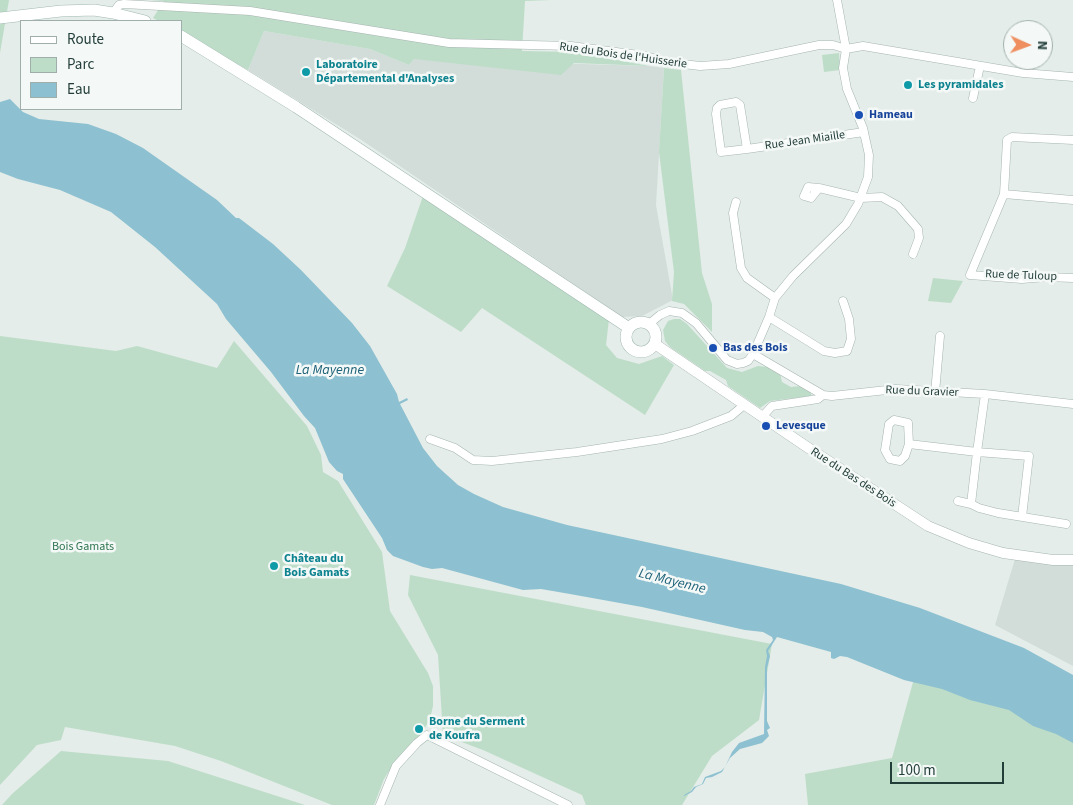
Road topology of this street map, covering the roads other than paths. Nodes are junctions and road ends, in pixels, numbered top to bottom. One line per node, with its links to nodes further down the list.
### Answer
1 (837, 0): 6 (street)
2 (113, 13): 3 (main road); 4 (main road); 6 (street, Rue du Bois de l'Huisserie)
3 (0, 18)
4 (141, 20)
5 (182, 37): 24 (main road)
6 (846, 49): 7 (street, Rue du Bois de l'Huisserie); 10 (street)
7 (980, 66): 8 (street, Rue du Bois de l'Huisserie); 9 (street)
8 (1073, 77)
9 (973, 98)
10 (864, 132): 12 (street, Rue Jean Miaille); 15 (street)
11 (1073, 140): 14 (street)
12 (747, 149): 12 (street, Rue Jean Miaille)
13 (819, 188): 15 (street)
14 (1004, 194): 16 (street); 19 (street, Rue de Tuloup)
15 (861, 198): 18 (street); 20 (street)
16 (1073, 200)
17 (736, 202): 20 (street)
18 (913, 254)
19 (1073, 278)
20 (775, 298): 22 (street)
21 (843, 301): 22 (street)
22 (769, 317): 27 (street)
23 (649, 324): 24 (main road); 26 (main road); 27 (street)
24 (629, 328): 26 (main road)
25 (940, 336): 28 (street)
26 (654, 344): 33 (street, Rue du Bas des Bois)
27 (753, 354): 30 (street, Rue du Gravier)
28 (935, 392): 29 (street, Rue du Gravier); 30 (street, Rue du Gravier)
29 (985, 394): 32 (street, Rue du Gravier); 37 (street)
30 (823, 395): 34 (street)
31 (1073, 398): 32 (street)
32 (1073, 404)
33 (744, 405): 34 (street, Rue du Bas des Bois); 35 (street)
34 (762, 417): 42 (street, Rue du Bas des Bois)
35 (430, 439)
36 (909, 444): 36 (street); 37 (street)
37 (977, 452): 39 (street); 40 (street)
38 (958, 501): 39 (street)
39 (971, 504): 40 (street)
40 (1022, 517): 41 (street)
41 (1066, 524)
42 (1073, 560)
43 (380, 805): 44 (street)
44 (568, 805)

